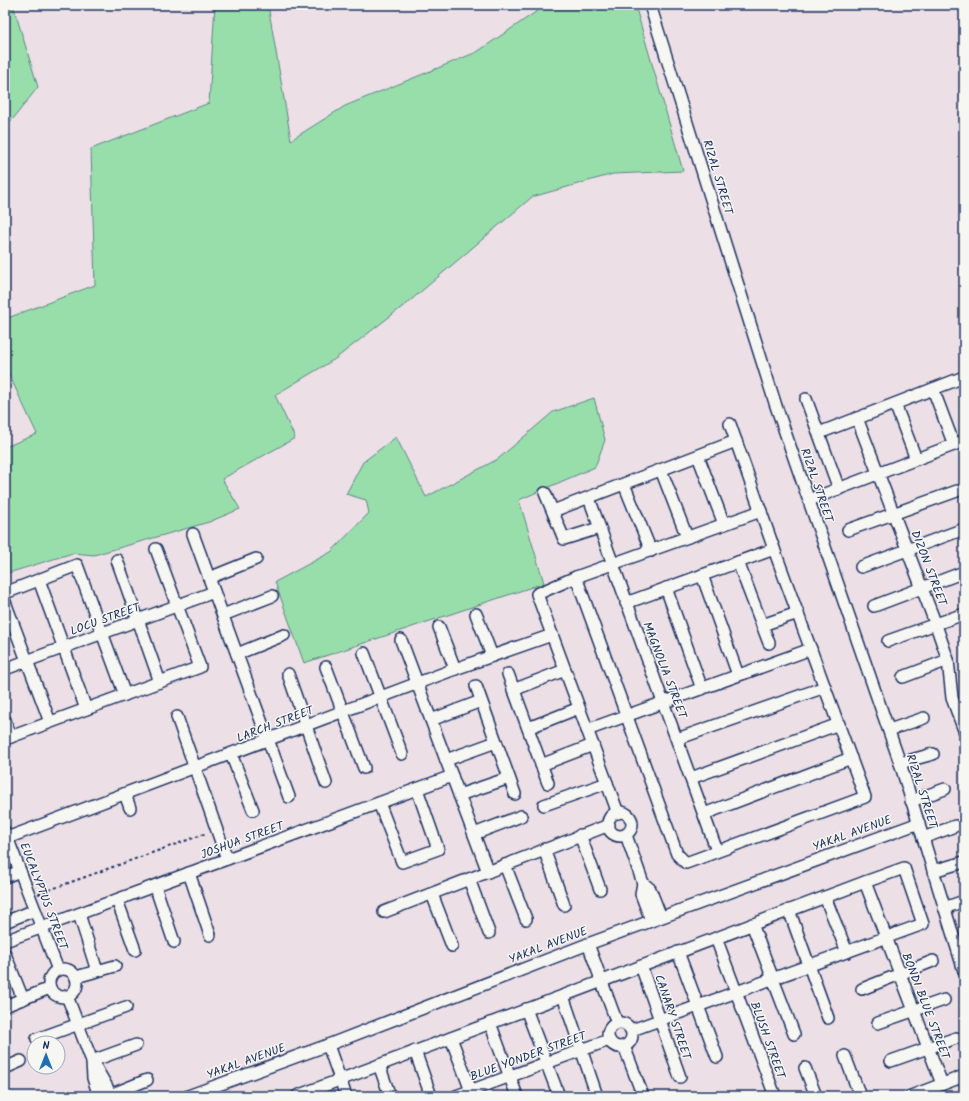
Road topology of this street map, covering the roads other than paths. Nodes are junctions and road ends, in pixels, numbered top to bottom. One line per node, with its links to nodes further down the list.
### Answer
1 (650, 5): 20 (street, RIZAL STREET)
2 (964, 377): 3 (street)
3 (933, 389): 5 (street); 10 (street)
4 (806, 399): 8 (street)
5 (895, 404): 6 (street); 12 (street)
6 (857, 418): 8 (street); 14 (street, DIZON STREET)
7 (730, 424): 9 (street)
8 (819, 433): 16 (street)
9 (736, 441): 11 (street); 22 (street)
10 (959, 443): 12 (street)
11 (698, 456): 13 (street); 24 (street)
12 (916, 459): 14 (street)
13 (661, 470): 15 (street); 29 (street)
14 (879, 474): 16 (street); 23 (street, DIZON STREET)
15 (624, 484): 19 (street); 33 (street)
16 (839, 489): 20 (street)
17 (957, 491): 23 (street)
18 (545, 493): 21 (street)
19 (589, 498): 21 (street); 25 (street, MAGNOLIA STREET)
20 (809, 500): 105 (street, RIZAL STREET)
21 (553, 511): 25 (street)
22 (761, 511): 24 (street); 31 (street)
23 (894, 514): 27 (street); 32 (street, DIZON STREET)
24 (724, 524): 29 (street)
25 (599, 528): 37 (street, MAGNOLIA STREET)
26 (964, 529): 32 (street)
27 (848, 530)
28 (193, 534): 42 (street)
29 (687, 537): 33 (street)
30 (156, 549): 51 (street)
31 (774, 549): 36 (street); 53 (street)
32 (908, 550): 38 (street); 45 (street, DIZON STREET)
33 (651, 551): 37 (street)
34 (256, 559): 42 (street)
35 (117, 560): 57 (street)
36 (738, 562): 40 (street); 59 (street)
37 (612, 565): 41 (street); 50 (street, MAGNOLIA STREET)
38 (860, 567)
39 (964, 572): 45 (street)
40 (702, 575): 44 (street); 80 (street)
41 (576, 577): 63 (street); 95 (street)
42 (209, 578): 47 (street)
43 (39, 580): 46 (street); 61 (street); 67 (street)
44 (666, 588): 50 (street); 86 (street)
45 (923, 588): 52 (street); 58 (street, DIZON STREET)
46 (5, 592)
47 (214, 592): 51 (street, LOCU STREET); 56 (street)
48 (272, 596): 56 (street)
49 (5, 602): 73 (street)
50 (626, 602): 91 (street, MAGNOLIA STREET)
51 (178, 606): 57 (street, LOCU STREET); 82 (street)
52 (874, 606)
53 (798, 613): 59 (street); 68 (street)
54 (476, 614): 71 (street)
55 (964, 614): 58 (street)
56 (223, 616): 69 (street)
57 (138, 620): 61 (street, LOCU STREET); 82 (street)
58 (936, 624): 65 (street); 72 (street, DIZON STREET)
59 (762, 625): 66 (street)
60 (439, 627): 76 (street)
61 (102, 634): 67 (street, LOCU STREET); 88 (street)
62 (284, 635): 69 (street)
63 (552, 635): 71 (street, LARCH STREET); 77 (street)
64 (402, 640): 83 (street)
65 (888, 641)
66 (769, 643)
67 (64, 648): 73 (street, LOCU STREET); 93 (street)
68 (811, 649): 80 (street); 85 (street)
69 (237, 654): 109 (street)
70 (364, 654): 89 (street)
71 (492, 656): 76 (street, LARCH STREET)
72 (948, 660): 81 (street); 106 (street, DIZON STREET)
73 (27, 661): 75 (street, LOCU STREET); 100 (street)
74 (326, 667): 94 (street)
75 (5, 669)
76 (456, 669): 83 (street, LARCH STREET)
77 (565, 670): 87 (street); 92 (street)
78 (288, 674): 102 (street)
79 (508, 674): 87 (street)
80 (738, 675): 86 (street)
81 (903, 677)
82 (160, 682): 88 (street)
83 (418, 684): 89 (street, LARCH STREET); 99 (street)
84 (476, 686): 90 (street)
85 (825, 687): 101 (street); 108 (street)
86 (702, 689): 91 (street)
87 (514, 690): 103 (street)
88 (125, 695): 93 (street)
89 (380, 698): 94 (street, LARCH STREET); 113 (street)
90 (481, 701): 99 (street); 110 (street)
91 (664, 702): 95 (street); 108 (street, MAGNOLIA STREET)
92 (579, 708): 103 (street); 104 (street)
93 (86, 709): 100 (street)
94 (342, 712): 102 (street, LARCH STREET); 120 (street)
95 (626, 716): 104 (street); 150 (street)
96 (177, 717): 119 (street)
97 (924, 718): 105 (street)
98 (5, 720): 107 (street)
99 (431, 720): 116 (street)
100 (50, 722): 107 (street)
101 (838, 724): 115 (street); 123 (street)
102 (307, 726): 109 (street, LARCH STREET); 124 (street)
103 (528, 728): 118 (street)
104 (587, 730): 111 (street)
105 (889, 730): 117 (street, RIZAL STREET)
106 (964, 730)
107 (8, 738)
108 (677, 739): 123 (street, MAGNOLIA STREET)
109 (268, 740): 112 (street, LARCH STREET); 132 (street)
110 (496, 742): 116 (street); 122 (street)
111 (593, 745): 118 (street); 126 (street)
112 (230, 754): 119 (street, LARCH STREET); 137 (street)
113 (402, 754)
114 (933, 754): 117 (street)
115 (851, 758): 139 (street); 150 (street)
116 (446, 760): 121 (street)
117 (900, 763): 133 (street, RIZAL STREET)
118 (541, 765): 125 (street)
119 (196, 767): 129 (street, LARCH STREET); 151 (street)
120 (364, 768)
121 (452, 776): 127 (street, JOSHUA STREET); 131 (street)
122 (509, 778): 130 (street); 131 (street)
123 (691, 778): 139 (street, MAGNOLIA STREET)
124 (326, 782)
125 (548, 782)
126 (607, 783): 135 (street); 138 (street)
127 (416, 789): 134 (street, JOSHUA STREET); 134 (street)
128 (944, 790): 133 (street)
129 (125, 794): 136 (street); 144 (street, LARCH STREET)
130 (515, 794)
131 (460, 795): 145 (street)
132 (289, 797)
133 (911, 801): 141 (street, RIZAL STREET)
134 (379, 803): 151 (street, JOSHUA STREET)
135 (544, 805)
136 (130, 808)
137 (253, 810)
138 (618, 813): 142 (street); 147 (street)
139 (704, 814): 150 (street, MAGNOLIA STREET)
140 (521, 816): 145 (street)
141 (918, 823): 148 (street, RIZAL STREET); 174 (street, YAKAL AVENUE)
142 (609, 825): 146 (street); 147 (street)
143 (955, 826): 148 (street)
144 (6, 833): 154 (street, EUCALYPTUS STREET)
145 (474, 834): 156 (street)
146 (580, 835): 149 (street); 162 (street)
147 (626, 835): 174 (street)
148 (923, 838): 155 (street, RIZAL STREET)
149 (544, 849): 153 (street); 167 (street)
150 (718, 851)
151 (227, 859): 157 (street, JOSHUA STREET)
152 (964, 862): 155 (street)
153 (505, 865): 156 (street); 173 (street)
154 (20, 871): 158 (street); 169 (street, EUCALYPTUS STREET)
155 (933, 871): 168 (street, RIZAL STREET)
156 (488, 872): 159 (street)
157 (189, 873): 161 (street, JOSHUA STREET); 178 (street)
158 (5, 877)
159 (469, 879): 163 (street); 179 (street)
160 (865, 882): 164 (street); 180 (street, BONDI BLUE STREET); 180 (street)
161 (154, 886): 165 (street, JOSHUA STREET); 184 (street)
162 (600, 889)
163 (432, 894): 171 (street); 186 (street)
164 (825, 896): 170 (street); 189 (street)
165 (118, 900): 172 (street, JOSHUA STREET); 187 (street)
166 (964, 901): 168 (street)
167 (564, 905)
168 (944, 908): 183 (street, RIZAL STREET)
169 (35, 910): 175 (street); 177 (street, EUCALYPTUS STREET)
170 (789, 910): 176 (street); 192 (street)
171 (384, 912)
172 (79, 914): 177 (street, JOSHUA STREET); 196 (street)
173 (526, 919)
174 (656, 919): 185 (street, YAKAL AVENUE)
175 (5, 922)
176 (752, 924): 181 (street); 200 (street)
177 (42, 928): 182 (street, JOSHUA STREET); 195 (street, EUCALYPTUS STREET)
178 (210, 934)
179 (489, 934)
180 (886, 937): 189 (street); 198 (street, BONDI BLUE STREET)
181 (716, 938): 188 (street); 204 (street, BLUSH STREET)
182 (5, 941)
183 (960, 941): 197 (street, RIZAL STREET)
184 (174, 942)
185 (588, 944): 201 (street); 227 (street, YAKAL AVENUE)
186 (452, 946)
187 (135, 950)
188 (678, 952): 194 (street); 210 (street)
189 (846, 952): 192 (street)
190 (5, 954): 207 (street)
191 (933, 961): 198 (street)
192 (809, 965): 200 (street); 214 (street)
193 (114, 966): 196 (street)
194 (641, 966): 201 (street); 215 (street, CANARY STREET)
195 (58, 970): 199 (street); 202 (street)
196 (97, 971): 199 (street)
197 (964, 971)
198 (900, 974): 203 (street); 213 (street, BONDI BLUE STREET)
199 (76, 978): 205 (street)
200 (773, 979): 204 (street); 221 (street)
201 (602, 981): 206 (street); 217 (street)
202 (50, 988): 205 (street); 207 (street)
203 (862, 989)
204 (736, 992): 210 (street); 259 (street, BLUSH STREET)
205 (67, 996): 219 (street)
206 (562, 996): 212 (street); 230 (street)
207 (23, 999): 209 (street)
208 (944, 1000): 213 (street)
209 (5, 1006)
210 (698, 1006): 215 (street); 233 (street)
211 (126, 1007): 219 (street)
212 (526, 1009): 216 (street); 237 (street)
213 (914, 1010): 218 (street); 229 (street, BONDI BLUE STREET)
214 (828, 1018)
215 (660, 1020): 220 (street); 243 (street, CANARY STREET)
216 (490, 1023): 223 (street); 241 (street)
217 (617, 1023): 220 (street); 225 (street)
218 (878, 1023)
219 (78, 1024): 222 (street); 235 (street)
220 (632, 1030): 228 (street)
221 (794, 1034)
222 (48, 1035)
223 (451, 1038): 231 (street); 247 (street)
224 (956, 1038): 229 (street)
225 (609, 1040): 228 (street); 230 (street, BLUE YONDER STREET)
226 (136, 1045): 235 (street)
227 (328, 1045): 245 (street); 250 (street, YAKAL AVENUE)
228 (624, 1046): 258 (street)
229 (929, 1047): 236 (street); 246 (street, BONDI BLUE STREET)
230 (581, 1050): 237 (street, BLUE YONDER STREET); 257 (street)
231 (415, 1051): 238 (street); 253 (street)
232 (845, 1056): 261 (street)
233 (717, 1057)
234 (21, 1061): 239 (street)
235 (92, 1061): 249 (street)
236 (891, 1061)
237 (546, 1063): 241 (street, BLUE YONDER STREET); 256 (street)
238 (379, 1065): 245 (street); 252 (street)
239 (5, 1066)
240 (805, 1068): 260 (street)
241 (510, 1076): 247 (street, BLUE YONDER STREET); 255 (street)
242 (964, 1076): 246 (street)
243 (680, 1077)
244 (147, 1080): 249 (street)
245 (340, 1080): 248 (street); 251 (street)
246 (937, 1089): 262 (street)
247 (472, 1093): 254 (street, BLUE YONDER STREET)
248 (300, 1095)
249 (106, 1096)
250 (188, 1096)
251 (346, 1096)
252 (390, 1096)
253 (431, 1096)
254 (456, 1096)
255 (517, 1096)
256 (558, 1096)
257 (597, 1096)
258 (644, 1096)
259 (775, 1096)
260 (816, 1096)
261 (860, 1096)
262 (911, 1096)

